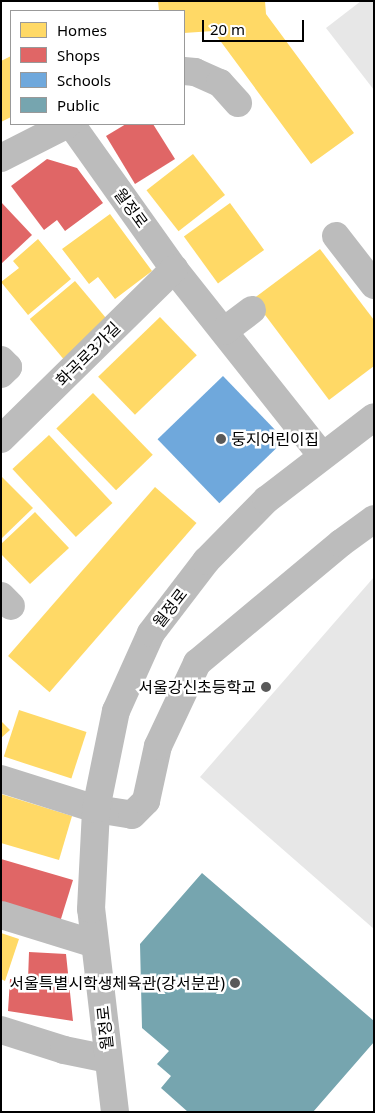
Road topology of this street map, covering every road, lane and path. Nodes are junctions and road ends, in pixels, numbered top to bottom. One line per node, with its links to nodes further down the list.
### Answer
1 (185, 71): 2 (street)
2 (238, 103)
3 (67, 125): 5 (street)
4 (70, 125): 7 (street, 월정로)
5 (1, 158)
6 (336, 236): 8 (street)
7 (174, 268): 10 (street, 월정로); 14 (street, 화곡로3가길)
8 (374, 285)
9 (252, 310): 10 (street)
10 (224, 330): 15 (street, 월정로)
11 (1, 360): 12 (street)
12 (1, 374)
13 (374, 417): 15 (street, 월정로)
14 (1, 439)
15 (322, 456): 18 (street, 월정로)
16 (374, 519): 18 (street)
17 (1, 779): 18 (street)
18 (96, 809): 20 (street, 월정로)
19 (1, 915): 20 (street)
20 (95, 944): 22 (street, 월정로)
21 (1, 1030): 22 (street)
22 (108, 1059): 23 (street, 월정로)
23 (114, 1112)

